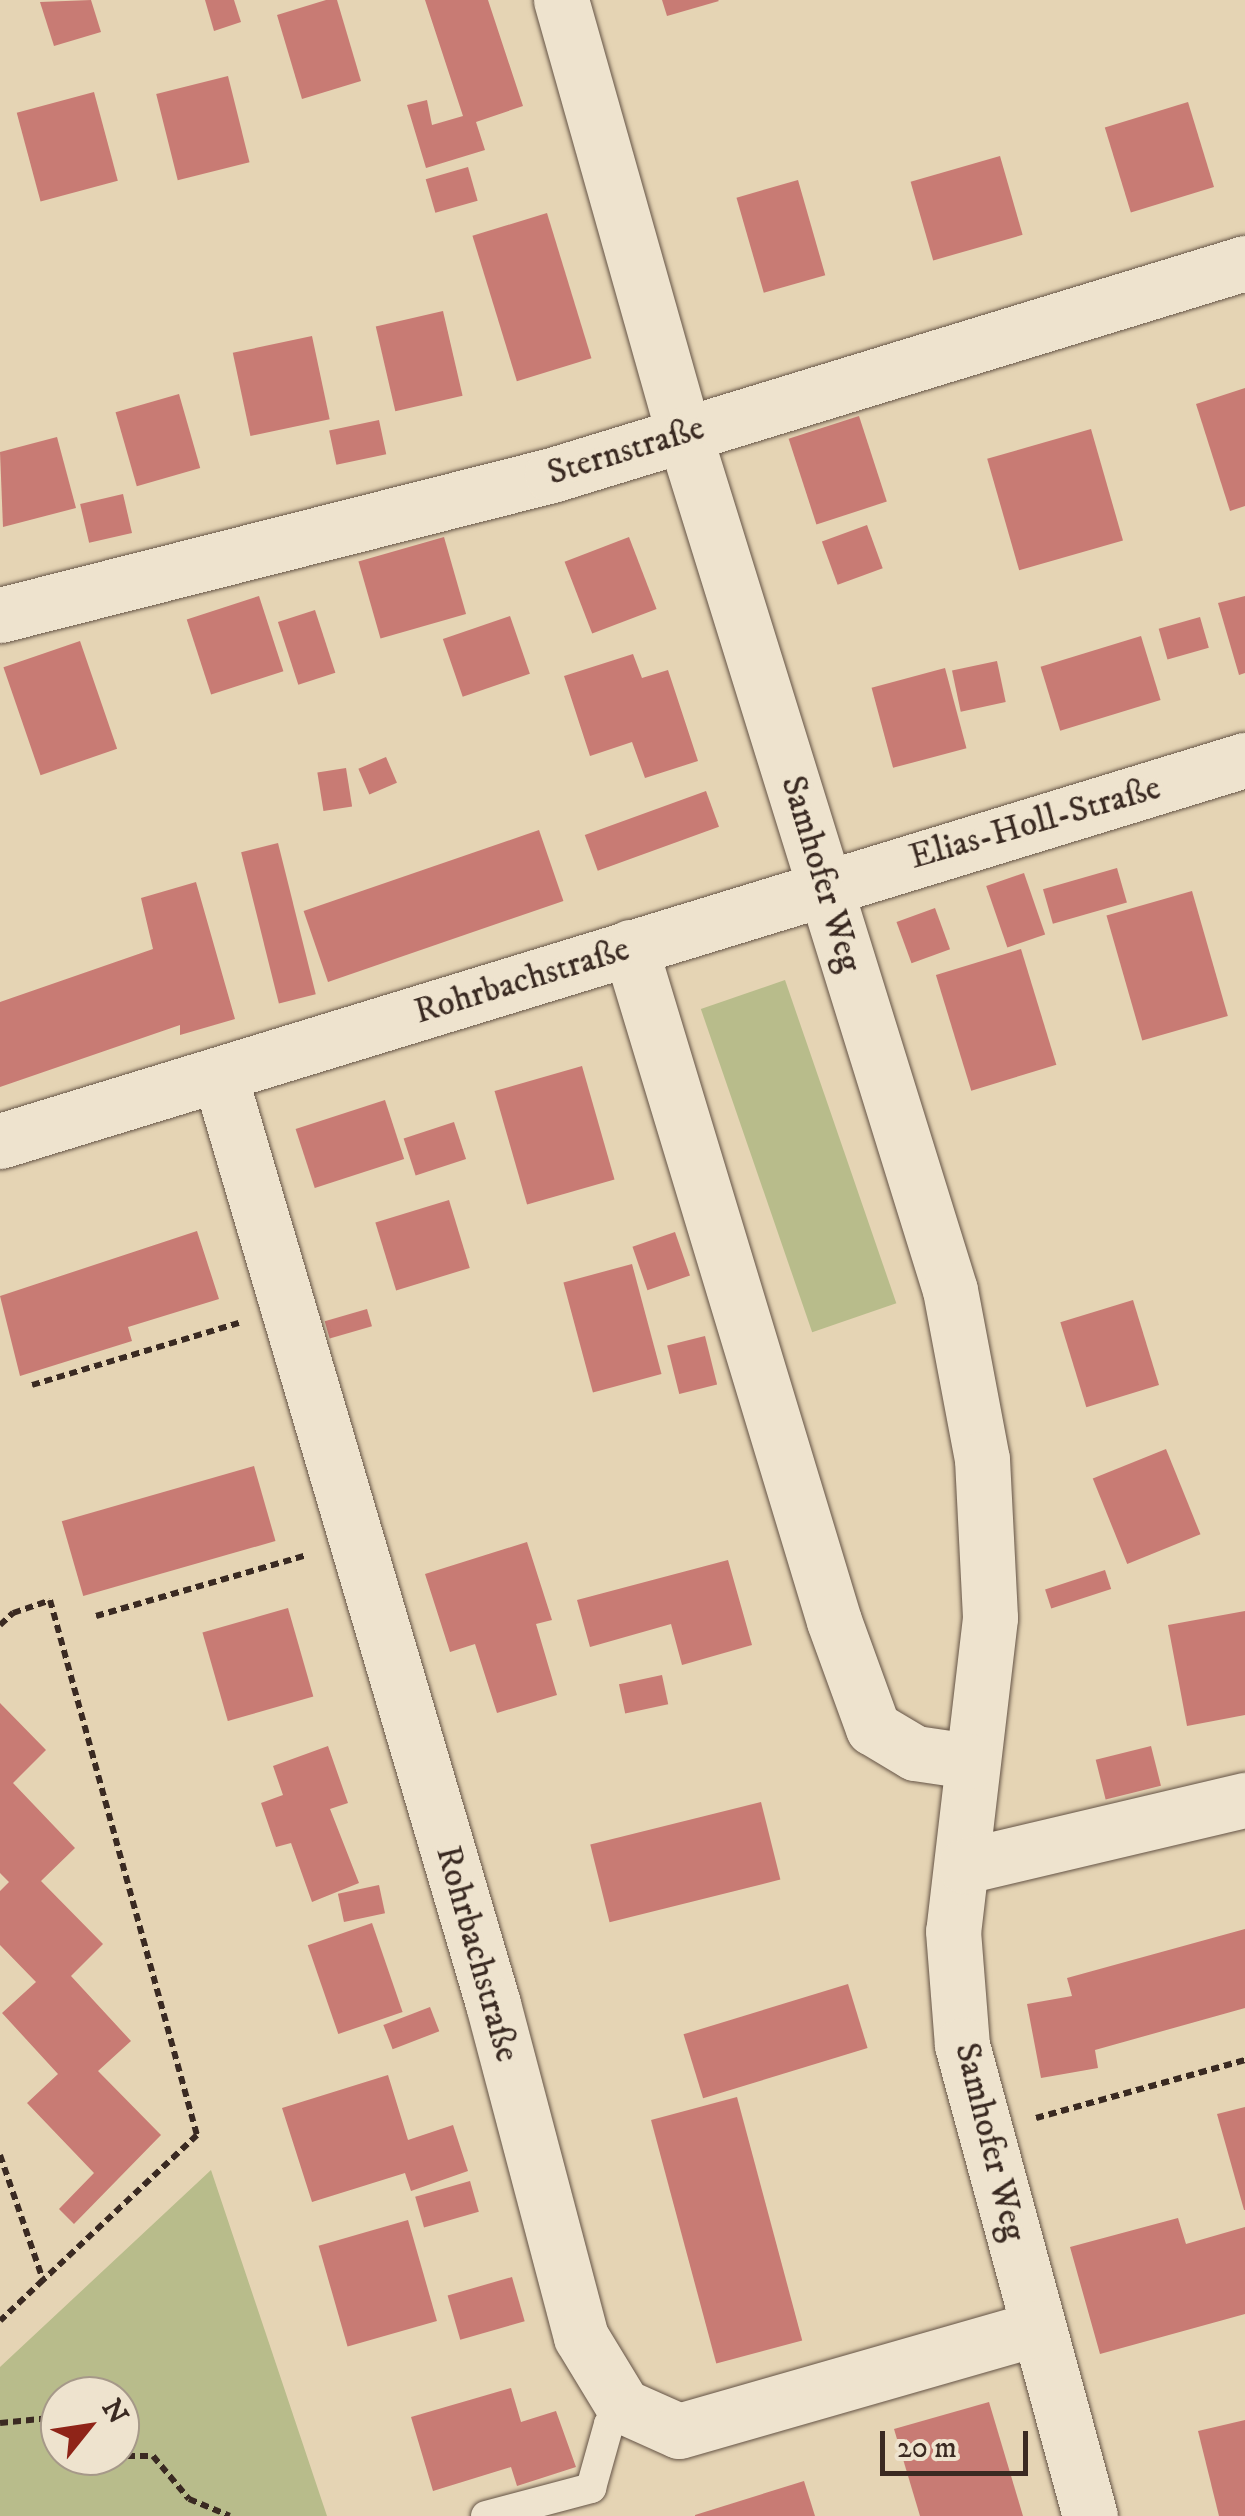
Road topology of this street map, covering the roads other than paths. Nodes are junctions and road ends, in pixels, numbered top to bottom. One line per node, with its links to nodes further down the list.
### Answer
1 (561, 0): 3 (street, Samhofer Weg)
2 (1245, 263): 3 (street, Sternstraße)
3 (684, 434): 4 (street, Sternstraße); 6 (street, Samhofer Weg)
4 (0, 616)
5 (1245, 760): 6 (street, Elias-Holl-Straße)
6 (824, 885): 7 (street, Rohrbachstraße); 10 (street, Samhofer Weg)
7 (630, 947): 8 (street, Rohrbachstraße); 10 (street)
8 (220, 1076): 9 (street, Rohrbachstraße); 14 (street, Rohrbachstraße)
9 (0, 1140)
10 (969, 1761): 12 (street, Samhofer Weg)
11 (1245, 1800): 12 (street)
12 (965, 1866): 13 (street, Samhofer Weg)
13 (1039, 2328): 14 (street); 16 (street, Samhofer Weg)
14 (622, 2406): 15 (lane)
15 (486, 2516)
16 (1090, 2516)

